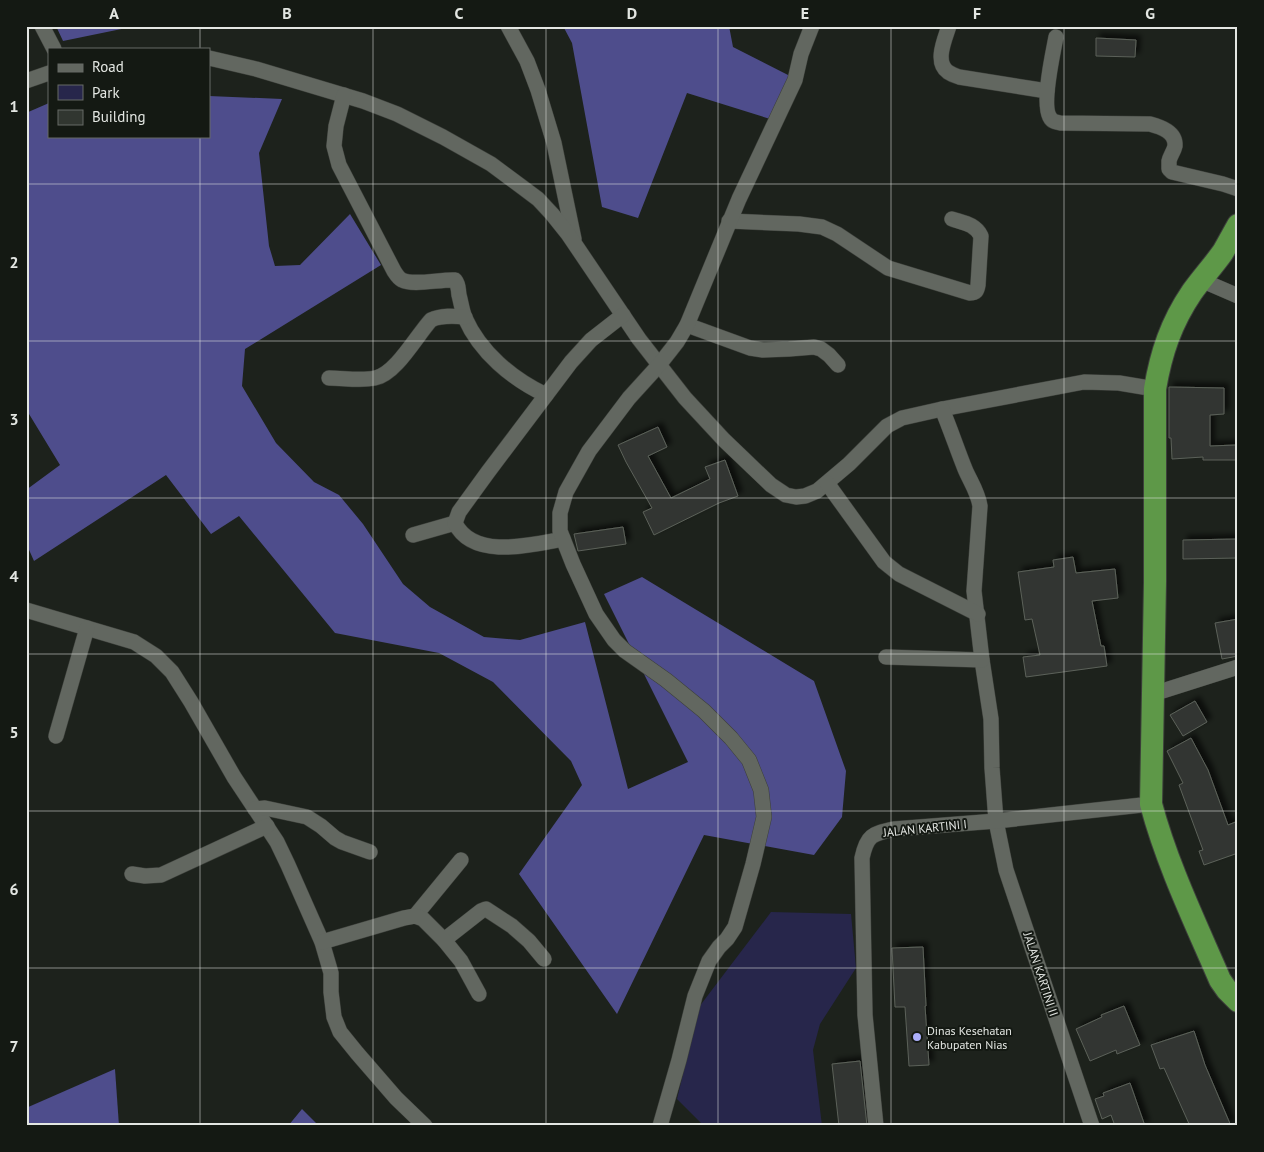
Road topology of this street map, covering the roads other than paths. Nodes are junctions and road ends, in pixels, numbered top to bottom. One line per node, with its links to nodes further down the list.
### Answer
1 (42, 26): 6 (street)
2 (508, 26): 16 (street)
3 (812, 26): 14 (street)
4 (949, 26): 10 (street)
5 (1056, 37): 10 (street)
6 (53, 48)
7 (210, 58): 11 (street)
8 (48, 73): 9 (street)
9 (26, 81)
10 (1047, 91): 12 (street)
11 (344, 95): 16 (street); 20 (street)
12 (1238, 189)
13 (952, 219): 14 (street)
14 (730, 221): 21 (street)
15 (1238, 225): 17 (highway)
16 (576, 246): 19 (street)
17 (1201, 280): 18 (street); 25 (highway)
18 (1238, 296)
19 (623, 315): 22 (street); 26 (street)
20 (465, 317): 24 (street); 26 (street)
21 (687, 325): 22 (street); 23 (street)
22 (659, 365): 28 (street); 31 (street)
23 (838, 365)
24 (329, 378)
25 (1155, 389): 27 (street); 38 (highway)
26 (546, 395): 29 (street)
27 (942, 408): 28 (street); 33 (street, JALAN KARTINI II)
28 (827, 483): 33 (street)
29 (455, 522): 30 (street); 31 (street)
30 (413, 534)
31 (563, 539): 54 (street)
32 (26, 610): 34 (street)
33 (978, 614): 36 (street, JALAN KARTINI II)
34 (87, 628): 39 (street); 41 (street)
35 (886, 657): 36 (street)
36 (982, 660): 42 (street, JALAN KARTINI II)
37 (1238, 667): 38 (street)
38 (1153, 694): 40 (highway)
39 (56, 736)
40 (1151, 804): 42 (street, JALAN KARTINI I); 51 (highway)
41 (255, 808): 43 (street); 44 (street)
42 (996, 821): 55 (street, JALAN KARTINI I); 56 (street, JALAN KARTINI II)
43 (267, 826): 46 (street); 49 (street)
44 (370, 852)
45 (461, 860): 47 (street)
46 (132, 874)
47 (415, 916): 48 (street); 49 (street)
48 (444, 940): 50 (street); 52 (street)
49 (322, 942): 53 (street)
50 (544, 959)
51 (1234, 992)
52 (479, 994)
53 (425, 1126)
54 (660, 1126)
55 (876, 1126)
56 (1092, 1126)

